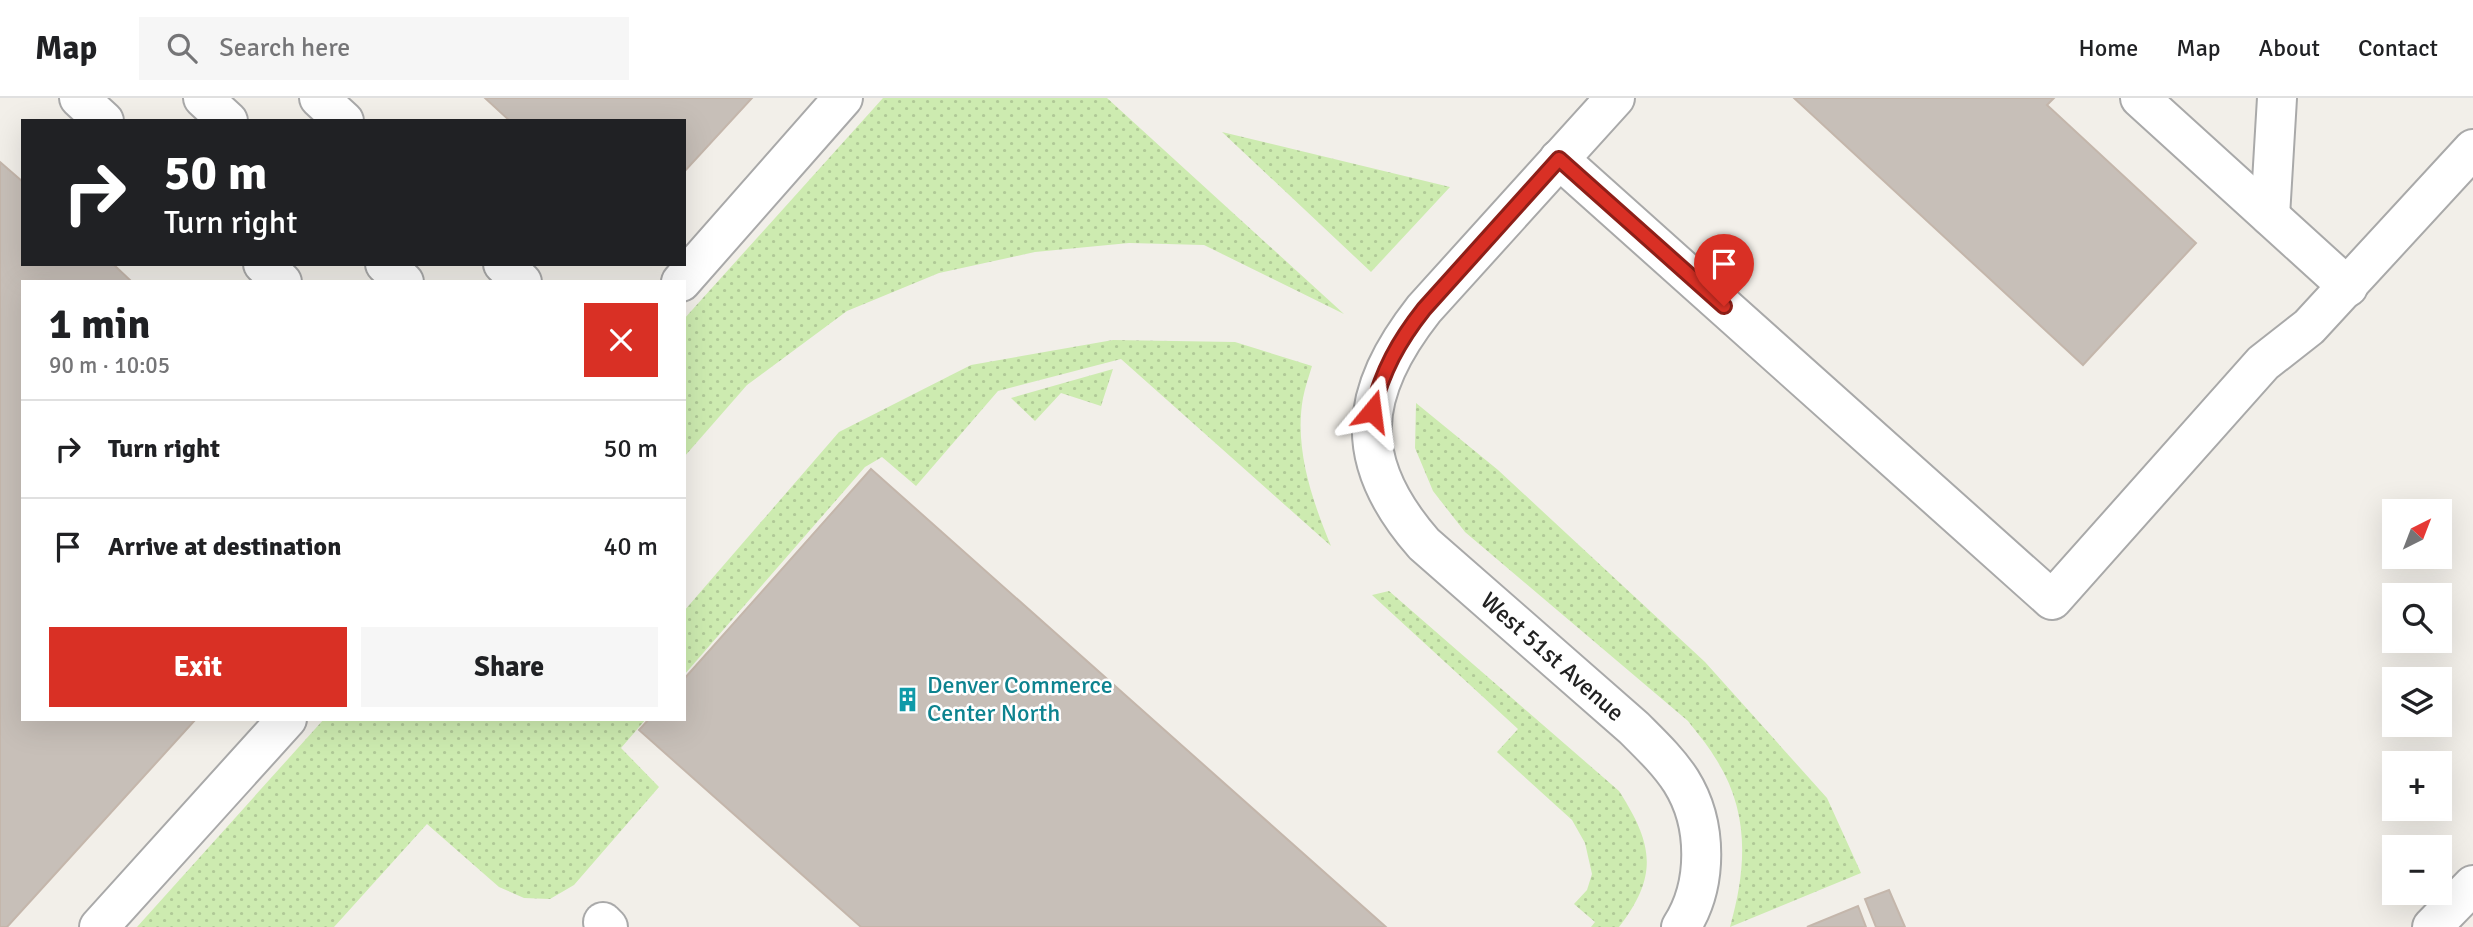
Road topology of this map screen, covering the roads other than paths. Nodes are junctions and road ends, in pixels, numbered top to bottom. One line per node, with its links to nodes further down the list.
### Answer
1 (79, 98): 8 (street)
2 (203, 98): 9 (street)
3 (319, 98): 10 (street)
4 (843, 98): 20 (street)
5 (1615, 98): 12 (street, West 51st Avenue)
6 (2140, 98): 13 (street)
7 (2277, 98): 13 (street)
8 (102, 119)
9 (226, 119)
10 (342, 119)
11 (2473, 149): 21 (street)
12 (1559, 159): 21 (street); 25 (street, West 51st Avenue)
13 (2270, 216): 21 (street)
14 (265, 266): 17 (street)
15 (387, 266): 18 (street)
16 (505, 266): 19 (street)
17 (280, 280)
18 (402, 280)
19 (520, 280)
20 (683, 280)
21 (2348, 287)
22 (285, 721): 24 (street)
23 (2473, 885): 26 (street)
24 (99, 927)
25 (1681, 927)
26 (2432, 927)

